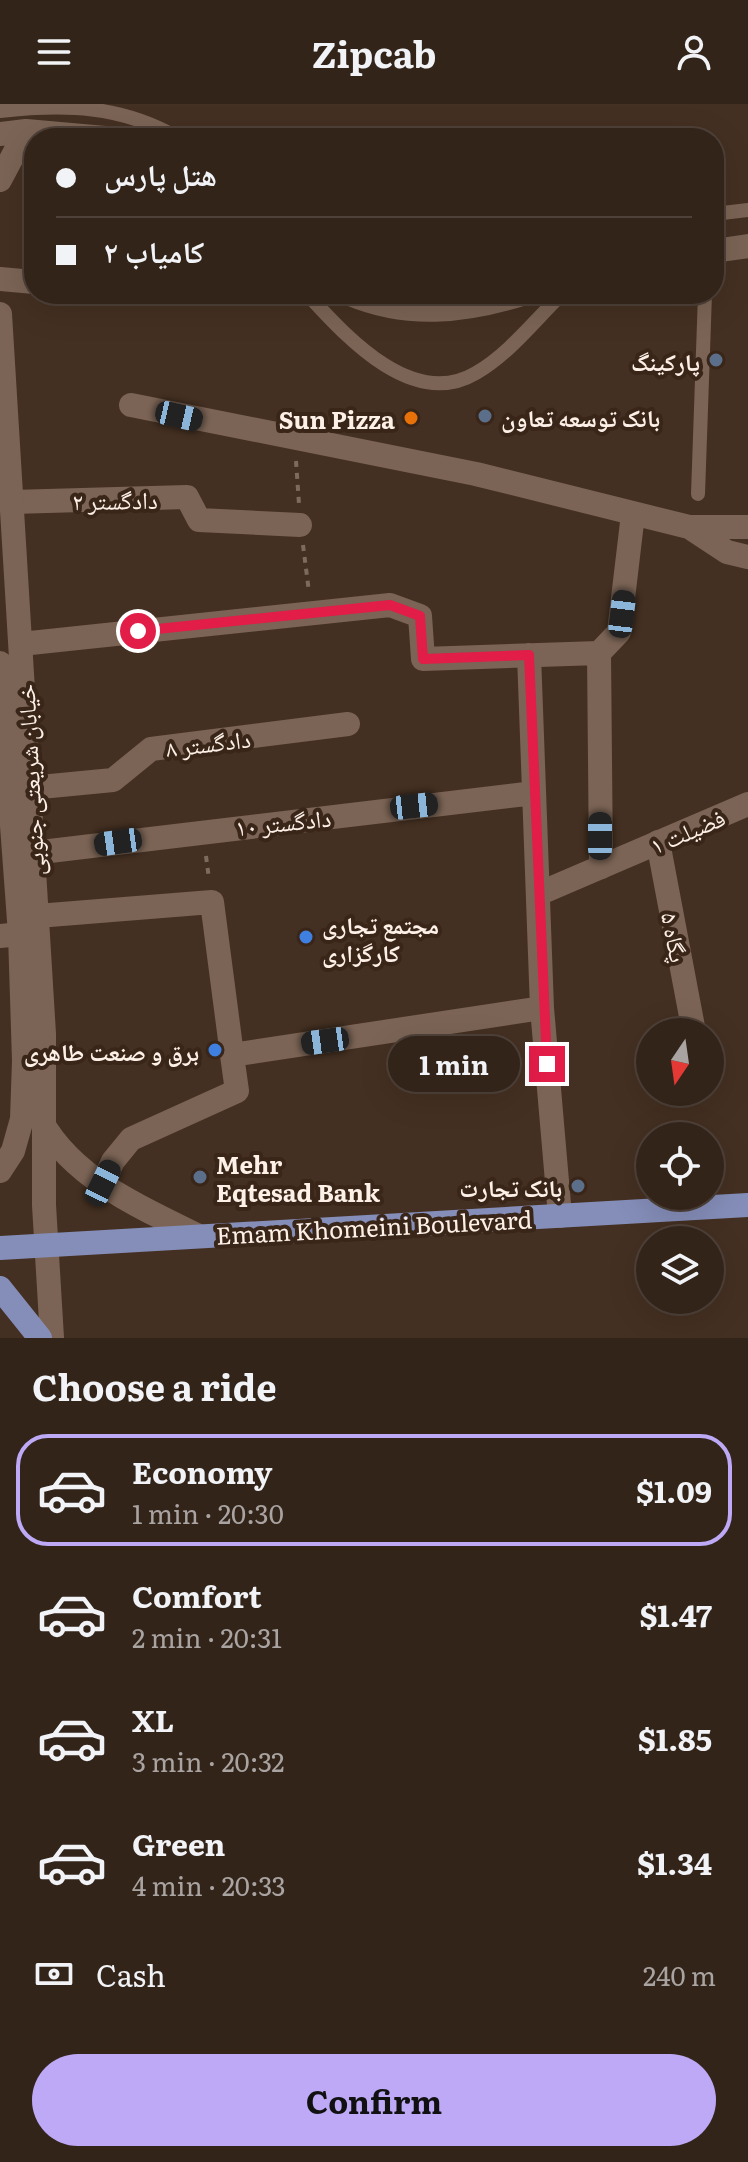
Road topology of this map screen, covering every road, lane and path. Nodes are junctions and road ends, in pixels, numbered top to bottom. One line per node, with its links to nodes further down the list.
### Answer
1 (0, 111): 2 (lane)
2 (157, 128)
3 (24, 131): 4 (street)
4 (0, 134)
5 (24, 135): 6 (street)
6 (0, 180)
7 (748, 210): 8 (lane)
8 (724, 213)
9 (748, 246): 10 (street)
10 (724, 250)
11 (0, 279): 12 (street)
12 (24, 281)
13 (316, 304): 16 (lane)
14 (375, 304): 15 (street)
15 (490, 304)
16 (552, 304)
17 (705, 304): 20 (lane)
18 (0, 314): 21 (street, خیابان شریعتی جنوبی)
19 (131, 405): 22 (street)
20 (698, 494)
21 (12, 502): 23 (street, دادگستر ۲); 27 (street, خیابان شریعتی جنوبی)
22 (633, 514): 24 (street); 28 (street)
23 (300, 525)
24 (689, 527): 25 (street); 26 (street)
25 (748, 527)
26 (748, 557)
27 (21, 644): 29 (street); 32 (street, خیابان شریعتی جنوبی)
28 (599, 653): 29 (street); 38 (street)
29 (529, 655): 33 (street)
30 (0, 663): 32 (street, خیابان شریعتی جنوبی)
31 (348, 724): 32 (street, دادگستر ۸)
32 (13, 789): 37 (street, خیابان شریعتی جنوبی); 41 (street, خیابان شریعتی جنوبی)
33 (534, 793): 35 (street, دادگستر ۱۰); 39 (street)
34 (748, 804): 36 (street, فضیلت ۱)
35 (203, 830): 37 (street, دادگستر ۱۰); 40 (path)
36 (658, 842): 38 (street, فضیلت ۱); 43 (street, پگاه ۵)
37 (33, 853): 41 (street, خیابان شریعتی جنوبی)
38 (601, 867): 39 (street, فضیلت ۱)
39 (538, 894): 42 (street)
40 (212, 902): 41 (street); 44 (street)
41 (19, 929): 45 (street, خیابان شریعتی جنوبی); 46 (street, خیابان شریعتی جنوبی)
42 (542, 1008): 44 (street); 49 (street)
43 (691, 1018)
44 (232, 1055): 47 (street)
45 (41, 1121): 47 (street); 51 (street, خیابان شریعتی جنوبی)
46 (0, 1171)
47 (103, 1183): 50 (street)
48 (748, 1205): 49 (main road, Emam Khomeini Boulevard)
49 (560, 1216): 50 (main road, Emam Khomeini Boulevard)
50 (199, 1236): 51 (main road, Emam Khomeini Boulevard)
51 (45, 1245): 52 (main road, Emam Khomeini Boulevard); 55 (street, خیابان شریعتی جنوبی)
52 (0, 1248)
53 (0, 1288): 54 (main road)
54 (40, 1338)
55 (52, 1338)

